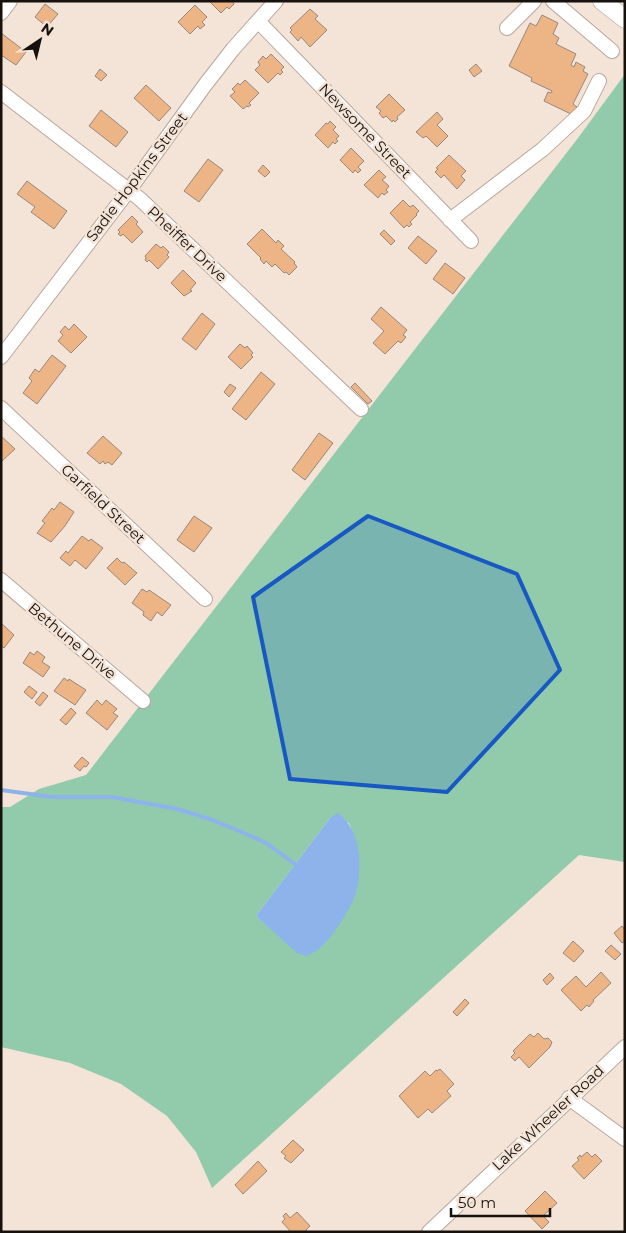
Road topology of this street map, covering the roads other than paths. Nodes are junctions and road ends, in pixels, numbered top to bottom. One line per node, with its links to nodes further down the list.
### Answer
1 (10, 1): 6 (street)
2 (276, 1): 8 (street, Sadie Hopkins Street)
3 (534, 1): 9 (street)
4 (553, 1): 10 (street)
5 (602, 1): 7 (main road)
6 (1, 13)
7 (625, 19)
8 (258, 21): 13 (street, Sadie Hopkins Street); 14 (street, Newsome Street)
9 (507, 28)
10 (612, 50)
11 (599, 81): 14 (street)
12 (1, 92): 13 (street, Pheiffer Drive)
13 (128, 190): 16 (street, Sadie Hopkins Street); 18 (street, Pheiffer Drive)
14 (450, 220): 15 (street, Newsome Street)
15 (471, 241)
16 (1, 357)
17 (1, 408): 20 (street, Garfield Street)
18 (361, 409)
19 (1, 580): 21 (street, Bethune Drive)
20 (204, 600)
21 (143, 701)
22 (625, 1046): 23 (street, Lake Wheeler Road)
23 (570, 1098): 24 (street); 25 (street, Lake Wheeler Road)
24 (625, 1139)
25 (429, 1232)

